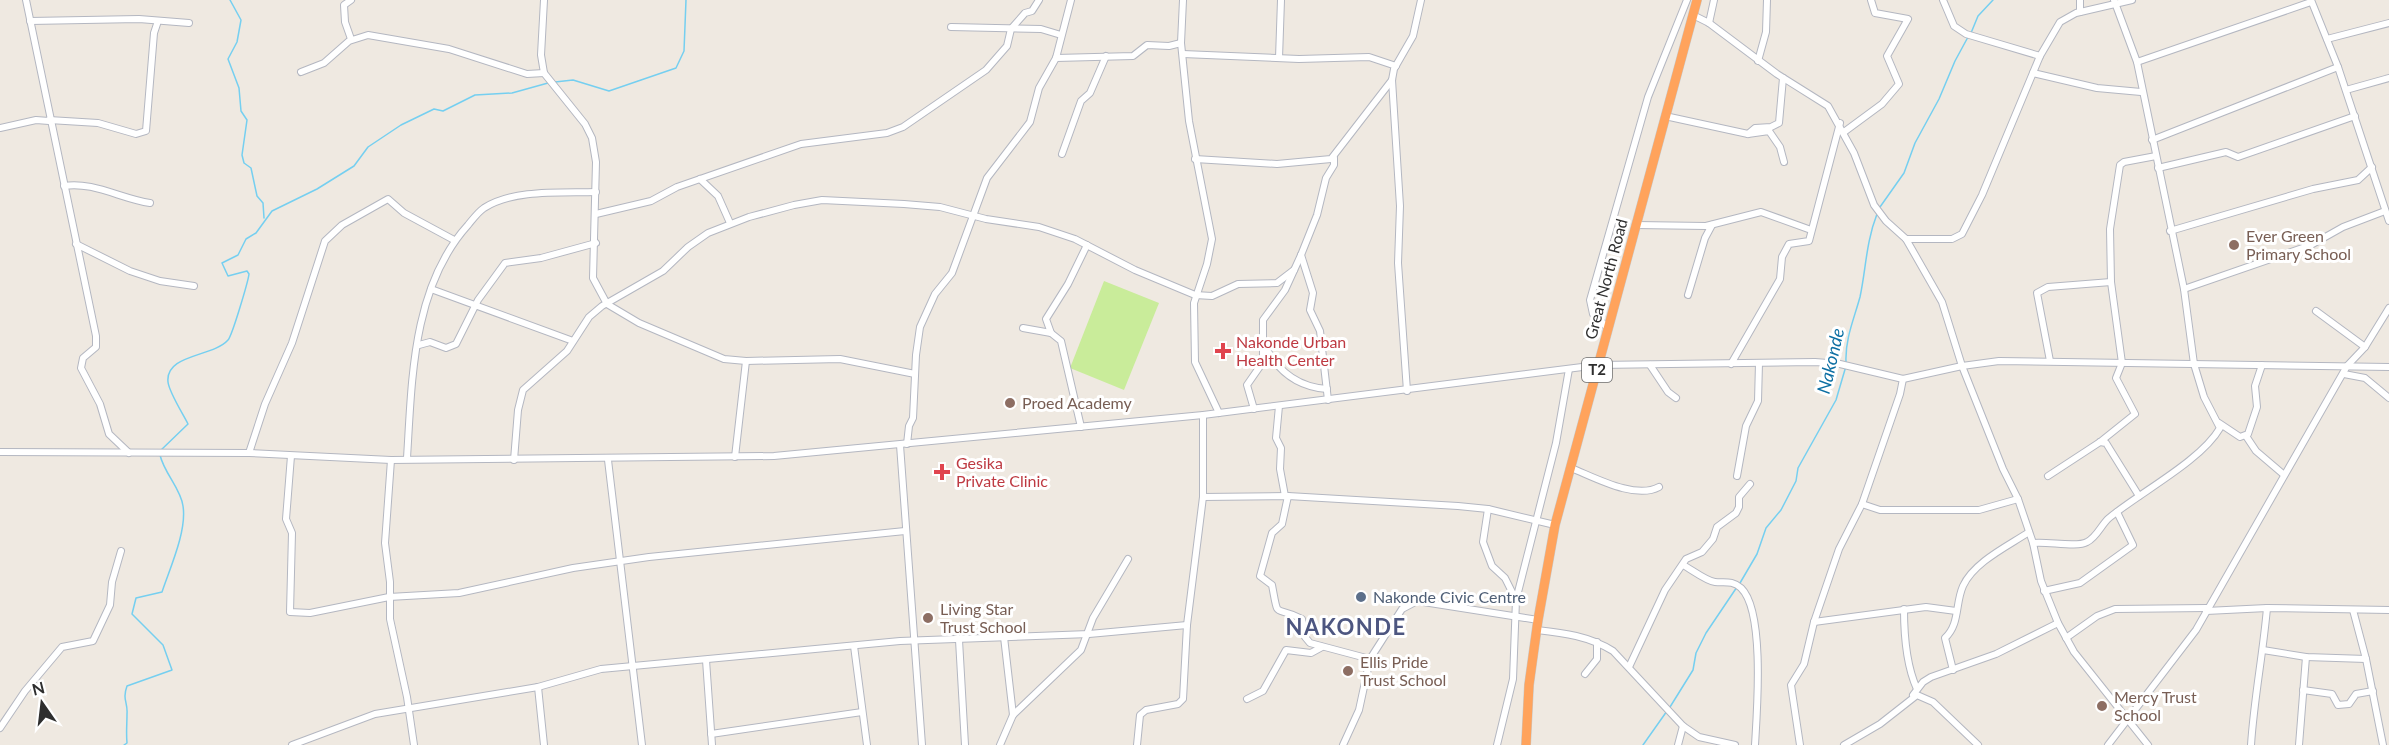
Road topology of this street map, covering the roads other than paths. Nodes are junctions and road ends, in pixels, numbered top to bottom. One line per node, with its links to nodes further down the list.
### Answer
1 (26, 0): 21 (street)
2 (351, 0): 29 (street)
3 (544, 0): 43 (street)
4 (1039, 0): 27 (street)
5 (1071, 0): 28 (street)
6 (1183, 0): 31 (street)
7 (1281, 0): 36 (street)
8 (1421, 0): 39 (street)
9 (1687, 0): 95 (street)
10 (1697, 0): 20 (highway, Great North Road / T2)
11 (1714, 0): 24 (street)
12 (1767, 0): 37 (street)
13 (1871, 0): 54 (street)
14 (1943, 0): 34 (street)
15 (2080, 0): 19 (street)
16 (2132, 0): 18 (street)
17 (2311, 1): 30 (street); 38 (street)
18 (2115, 3): 19 (street); 38 (street)
19 (2080, 12): 34 (street)
20 (1693, 15): 24 (street); 49 (highway, Great North Road / T2)
21 (30, 21): 22 (street); 51 (street)
22 (158, 21): 23 (street); 51 (street)
23 (189, 23)
24 (1709, 23): 37 (street)
25 (2389, 23): 30 (street)
26 (951, 27): 27 (street)
27 (1011, 29): 28 (street); 64 (street)
28 (1061, 35): 35 (street)
29 (351, 39): 41 (street); 43 (street)
30 (2327, 39): 40 (street)
31 (1181, 43): 32 (street); 33 (street)
32 (1183, 54): 36 (street); 60 (street)
33 (1106, 56): 35 (street); 57 (street)
34 (2040, 56): 42 (street)
35 (1056, 58): 70 (street)
36 (1279, 58): 39 (street)
37 (1758, 61): 44 (street)
38 (2137, 62): 48 (street)
39 (1396, 66): 46 (street)
40 (2338, 67): 47 (street); 56 (street)
41 (301, 72)
42 (2033, 73): 48 (street); 77 (street)
43 (546, 76): 66 (street)
44 (1783, 78): 52 (street); 55 (street)
45 (2389, 78): 47 (street)
46 (1392, 80): 59 (street); 118 (street)
47 (2346, 90): 50 (street)
48 (2141, 92): 56 (street)
49 (1665, 116): 55 (street); 73 (highway, Great North Road / T2)
50 (2355, 116): 62 (street); 63 (street)
51 (49, 120): 53 (street); 65 (street)
52 (1840, 123): 54 (street); 75 (street)
53 (0, 128)
54 (1844, 132): 77 (street)
55 (1748, 134): 61 (street)
56 (2152, 140): 58 (street)
57 (1062, 154)
58 (2156, 156): 63 (street); 84 (street)
59 (1334, 158): 60 (street); 82 (street)
60 (1194, 159): 88 (street)
61 (1784, 162)
62 (2373, 167): 68 (street); 76 (street)
63 (2158, 168): 76 (street)
64 (700, 179): 69 (street); 72 (street)
65 (64, 186): 67 (street); 79 (street)
66 (596, 192): 69 (street); 78 (street)
67 (150, 203)
68 (2385, 211): 71 (street); 87 (street)
69 (596, 214): 80 (street)
70 (974, 216): 72 (street); 81 (street); 114 (street)
71 (2389, 221)
72 (730, 223): 90 (street)
73 (1636, 225): 74 (street); 95 (highway, Great North Road / T2)
74 (1712, 225): 75 (street); 89 (street)
75 (1811, 230): 105 (street)
76 (2170, 231): 87 (street)
77 (1906, 239): 110 (street)
78 (454, 240): 86 (street); 133 (street)
79 (76, 243): 85 (street); 132 (street)
80 (596, 243): 90 (street); 91 (street)
81 (1087, 244): 88 (street); 96 (street)
82 (1301, 255): 83 (street); 117 (street)
83 (1294, 270): 88 (street); 98 (street)
84 (2111, 282): 102 (street); 104 (street)
85 (194, 286)
86 (431, 289): 91 (street); 99 (street)
87 (2184, 289): 106 (street)
88 (1195, 295): 124 (street)
89 (1688, 295)
90 (607, 304): 97 (street); 101 (street)
91 (474, 306): 97 (street); 99 (street)
92 (2389, 308): 100 (street)
93 (2316, 311): 100 (street)
94 (1023, 328): 96 (street)
95 (1608, 328): 107 (highway, Great North Road / T2)
96 (1051, 333): 127 (street)
97 (573, 341): 139 (street)
98 (1264, 343): 117 (street); 123 (street)
99 (419, 345): 136 (street)
100 (2365, 347): 111 (street)
101 (746, 361): 114 (street); 135 (street)
102 (2050, 361): 104 (street); 110 (street)
103 (1759, 363): 105 (street); 116 (street); 142 (street)
104 (2122, 363): 106 (street); 129 (street)
105 (1731, 364): 108 (street)
106 (2194, 364): 109 (street); 126 (street)
107 (1598, 365): 108 (street); 113 (street); 140 (highway, Great North Road / T2)
108 (1650, 365): 119 (street)
109 (2262, 365): 111 (street); 128 (street)
110 (1962, 366): 116 (street); 149 (street)
111 (2347, 366): 112 (street); 115 (street)
112 (2389, 367)
113 (1569, 369): 118 (street); 153 (street)
114 (915, 374): 130 (street)
115 (2344, 374): 120 (street); 141 (street)
116 (1903, 379): 150 (street)
117 (1327, 388): 121 (street)
118 (1407, 391): 121 (street)
119 (1676, 398)
120 (2389, 398)
121 (1328, 400): 122 (street)
122 (1279, 406): 123 (street); 146 (street)
123 (1254, 409): 124 (street)
124 (1219, 413): 125 (street)
125 (1203, 415): 127 (street); 148 (street)
126 (2218, 423): 128 (street); 147 (street)
127 (1080, 427): 130 (street)
128 (2246, 436): 141 (street)
129 (2100, 442): 143 (street); 147 (street)
130 (903, 445): 135 (street); 155 (street)
131 (0, 452): 132 (street)
132 (129, 453): 133 (street)
133 (249, 453): 134 (street)
134 (291, 456): 138 (street); 163 (street)
135 (735, 457): 137 (street)
136 (407, 458): 138 (street); 139 (street)
137 (608, 459): 139 (street); 160 (street)
138 (391, 460): 163 (street)
139 (514, 460)
140 (1571, 468): 145 (street); 154 (highway, Great North Road / T2)
141 (2283, 474): 167 (street)
142 (1737, 476)
143 (2048, 476)
144 (1750, 484): 161 (street)
145 (1659, 487)
146 (1287, 496): 148 (street); 151 (street); 183 (street)
147 (2139, 496): 152 (street)
148 (1203, 497): 174 (street)
149 (2018, 499): 150 (street); 156 (street)
150 (1862, 504): 172 (street)
151 (1488, 509): 153 (street); 164 (street)
152 (2117, 512): 157 (street); 162 (street)
153 (1536, 520): 154 (street); 164 (street)
154 (1555, 525): 175 (highway, Great North Road / T2)
155 (905, 531): 160 (street); 180 (street)
156 (2029, 532): 157 (street); 170 (street)
157 (2032, 543): 162 (street)
158 (121, 550): 203 (street)
159 (1128, 560): 176 (street)
160 (621, 562): 163 (street); 189 (street)
161 (1683, 565): 190 (street); 220 (street)
162 (2044, 591): 173 (street)
163 (389, 597): 198 (street)
164 (1516, 600): 171 (street)
165 (2267, 608): 167 (street); 168 (street); 184 (street)
166 (1904, 609): 170 (street); 172 (street); 196 (street)
167 (2207, 610): 178 (street); 201 (street)
168 (2353, 610): 169 (street); 187 (street)
169 (2389, 610)
170 (1956, 611): 191 (street)
171 (1515, 616): 175 (street); 186 (street); 216 (street)
172 (1814, 622): 221 (street)
173 (2058, 623): 178 (street); 191 (street)
174 (1187, 625): 176 (street); 214 (street)
175 (1537, 625): 181 (street); 217 (highway, Great North Road / T2)
176 (1089, 634): 177 (street); 200 (street)
177 (1004, 638): 179 (street); 200 (street)
178 (2066, 638): 201 (street)
179 (959, 640): 180 (street); 212 (street)
180 (914, 642): 182 (street); 211 (street)
181 (1598, 642): 190 (street); 192 (street)
182 (854, 646): 188 (street); 199 (street)
183 (1322, 647): 186 (street); 197 (street)
184 (2264, 650): 185 (street); 226 (street)
185 (2306, 657): 187 (street); 194 (street)
186 (1370, 659): 215 (street)
187 (2366, 659): 195 (street)
188 (706, 660): 189 (street); 204 (street)
189 (631, 666): 193 (street); 208 (street)
190 (1629, 667): 202 (street)
191 (1953, 670): 196 (street)
192 (1585, 674)
193 (538, 687): 198 (street); 207 (street)
194 (2303, 690): 195 (street); 227 (street)
195 (2373, 691): 228 (street)
196 (1915, 692): 222 (street); 223 (street)
197 (1247, 699)
198 (409, 708): 205 (street); 206 (street)
199 (862, 712): 204 (street); 210 (street)
200 (1013, 715): 213 (street)
201 (2128, 720): 224 (street); 225 (street)
202 (1683, 726): 218 (street); 219 (street)
203 (0, 728)
204 (711, 734): 209 (street)
205 (292, 745)
206 (414, 745)
207 (544, 745)
208 (642, 745)
209 (712, 745)
210 (867, 745)
211 (922, 745)
212 (965, 745)
213 (1000, 745)
214 (1137, 745)
215 (1343, 745)
216 (1497, 745)
217 (1526, 745)
218 (1678, 745)
219 (1735, 745)
220 (1755, 745)
221 (1800, 745)
222 (1844, 745)
223 (1978, 745)
224 (2108, 745)
225 (2148, 745)
226 (2251, 745)
227 (2299, 745)
228 (2383, 745)

